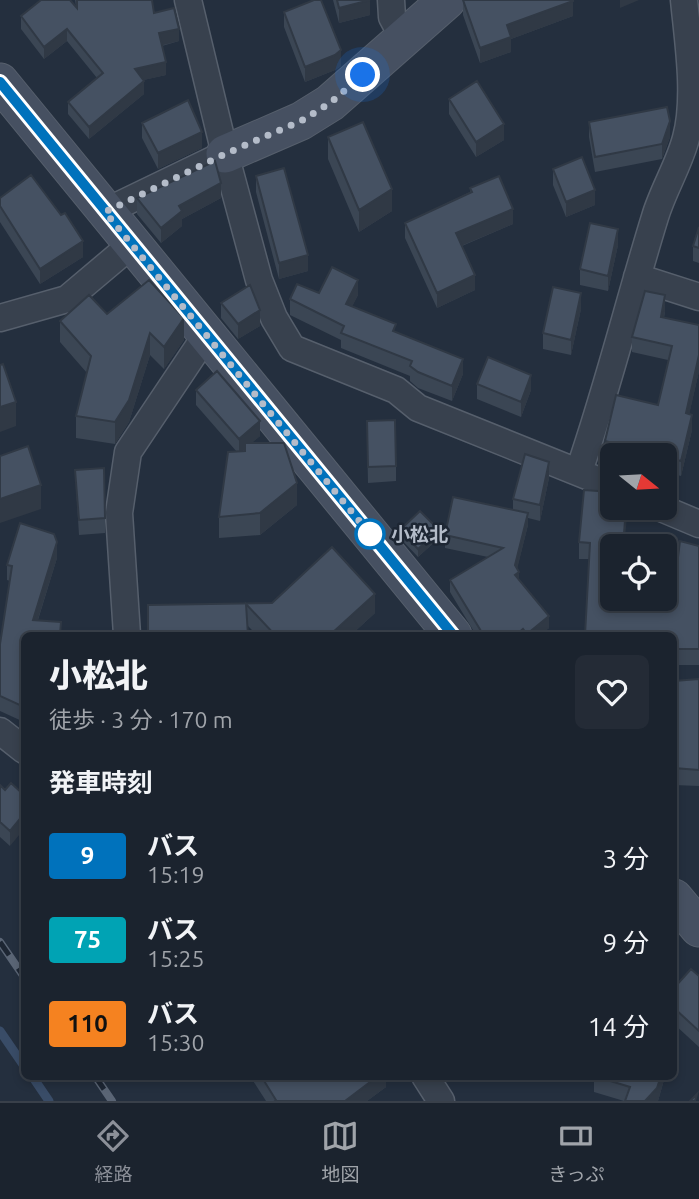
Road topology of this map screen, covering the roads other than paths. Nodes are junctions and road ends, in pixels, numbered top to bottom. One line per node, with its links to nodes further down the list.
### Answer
1 (188, 0): 7 (street)
2 (391, 0): 5 (street)
3 (447, 0): 5 (main road)
4 (684, 0): 10 (street)
5 (404, 39): 7 (main road)
6 (0, 82): 8 (main road)
7 (225, 154): 8 (street); 14 (street)
8 (105, 212): 9 (main road)
9 (131, 245): 12 (street); 13 (main road)
10 (637, 277): 11 (street); 14 (street)
11 (699, 297)
12 (0, 318)
13 (207, 334): 18 (street); 19 (main road)
14 (579, 471): 15 (street)
15 (600, 481)
16 (677, 515): 17 (street)
17 (699, 524)
18 (127, 632)
19 (451, 632)
20 (0, 731): 21 (street)
21 (21, 748)
22 (677, 902): 23 (main road)
23 (699, 928)
24 (428, 1080): 25 (street)
25 (441, 1101)

